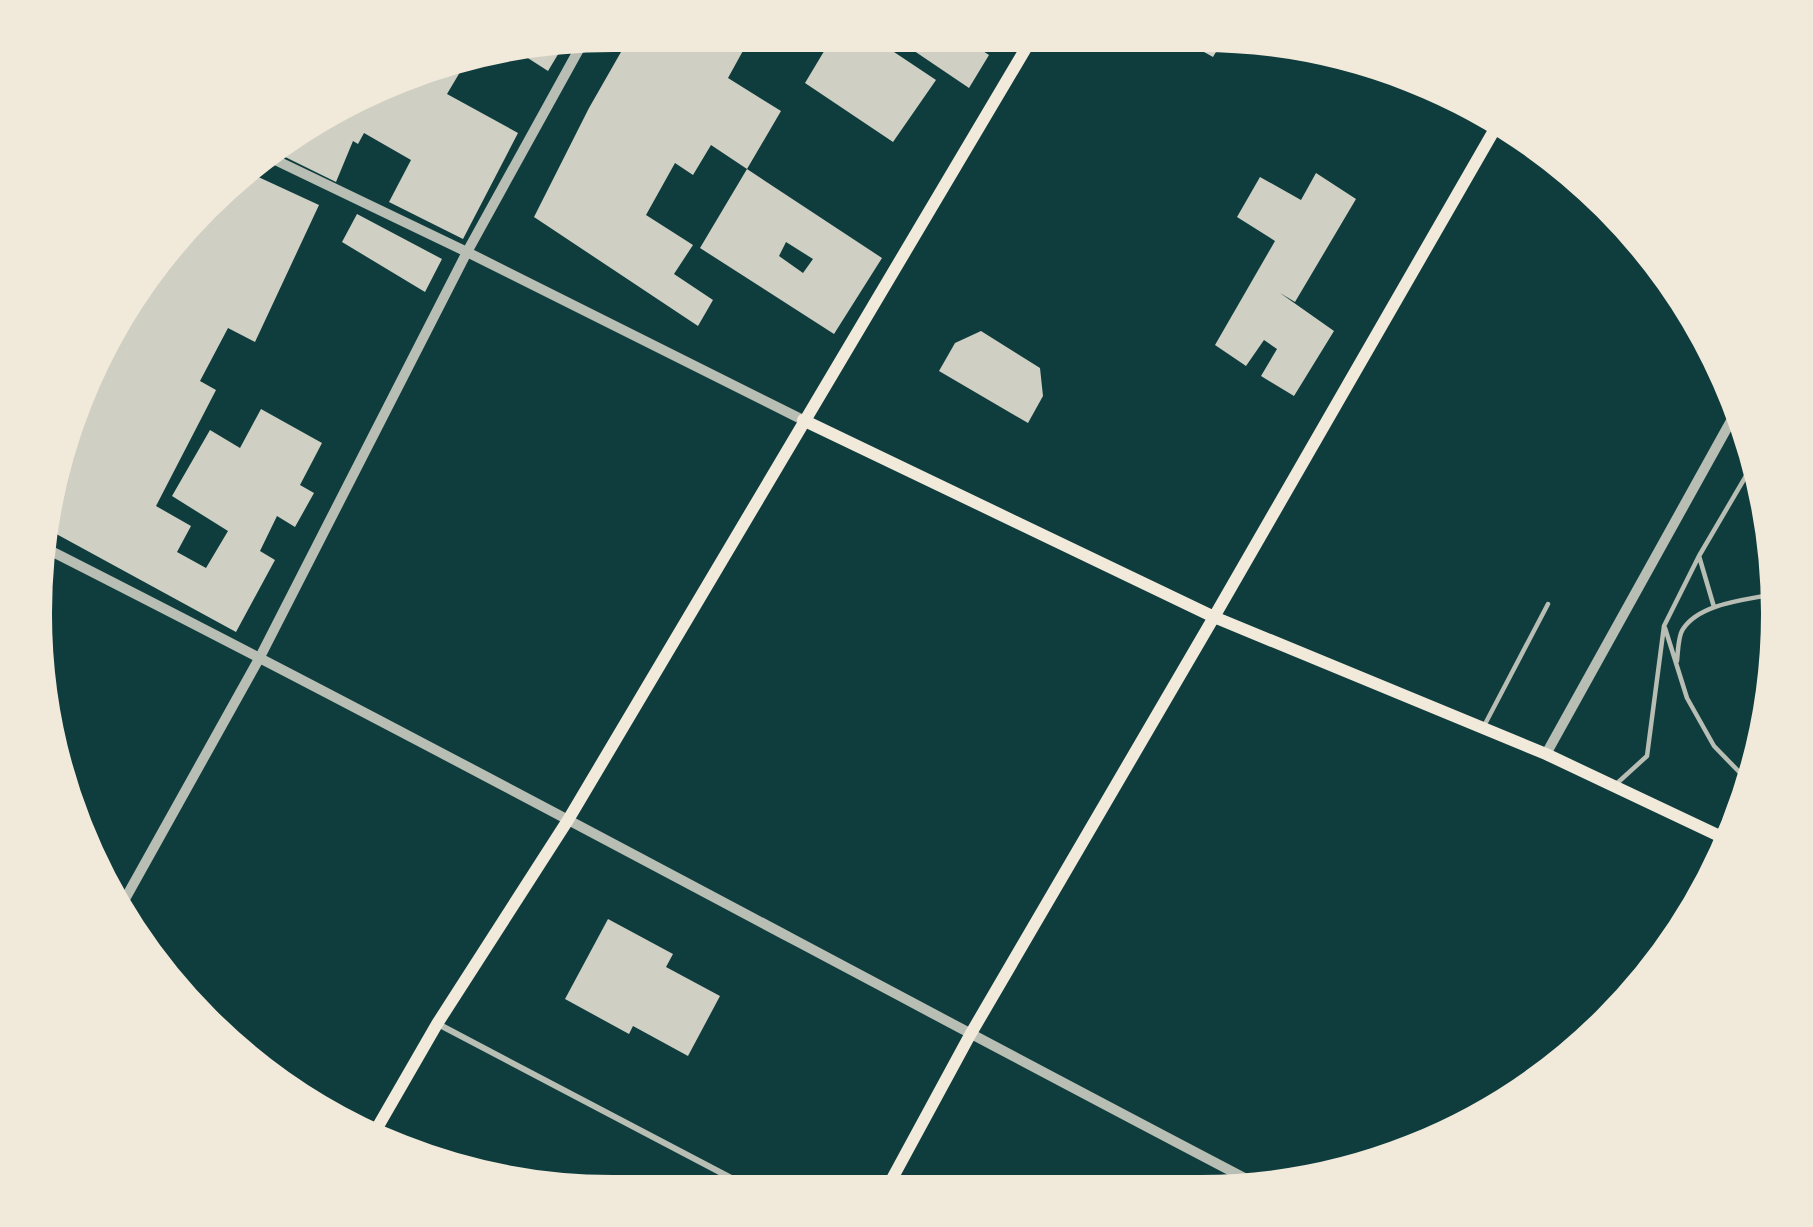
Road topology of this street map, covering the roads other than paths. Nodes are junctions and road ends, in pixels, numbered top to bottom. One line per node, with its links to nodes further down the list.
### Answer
1 (1026, 48): 6 (main road)
2 (579, 49): 5 (street)
3 (1494, 131): 14 (main road)
4 (276, 160): 5 (street)
5 (467, 252): 6 (street); 16 (street)
6 (804, 420): 14 (main road); 22 (main road)
7 (1731, 421): 19 (street)
8 (1747, 473): 10 (lane)
9 (52, 551): 16 (street)
10 (1699, 556): 13 (lane); 15 (lane)
11 (1765, 596): 13 (lane)
12 (1548, 604): 18 (lane)
13 (1714, 607): 17 (lane)
14 (1214, 617): 18 (main road); 26 (main road)
15 (1664, 626): 17 (lane); 21 (lane)
16 (260, 657): 22 (street); 24 (street)
17 (1677, 662): 20 (lane)
18 (1483, 728): 19 (main road)
19 (1546, 753): 21 (main road)
20 (1741, 775)
21 (1614, 786): 23 (main road)
22 (568, 820): 25 (main road); 26 (street)
23 (1719, 836)
24 (125, 898)
25 (437, 1024): 27 (main road); 29 (street)
26 (970, 1035): 28 (street); 30 (main road)
27 (377, 1127)
28 (1243, 1177)
29 (733, 1179)
30 (892, 1179)

